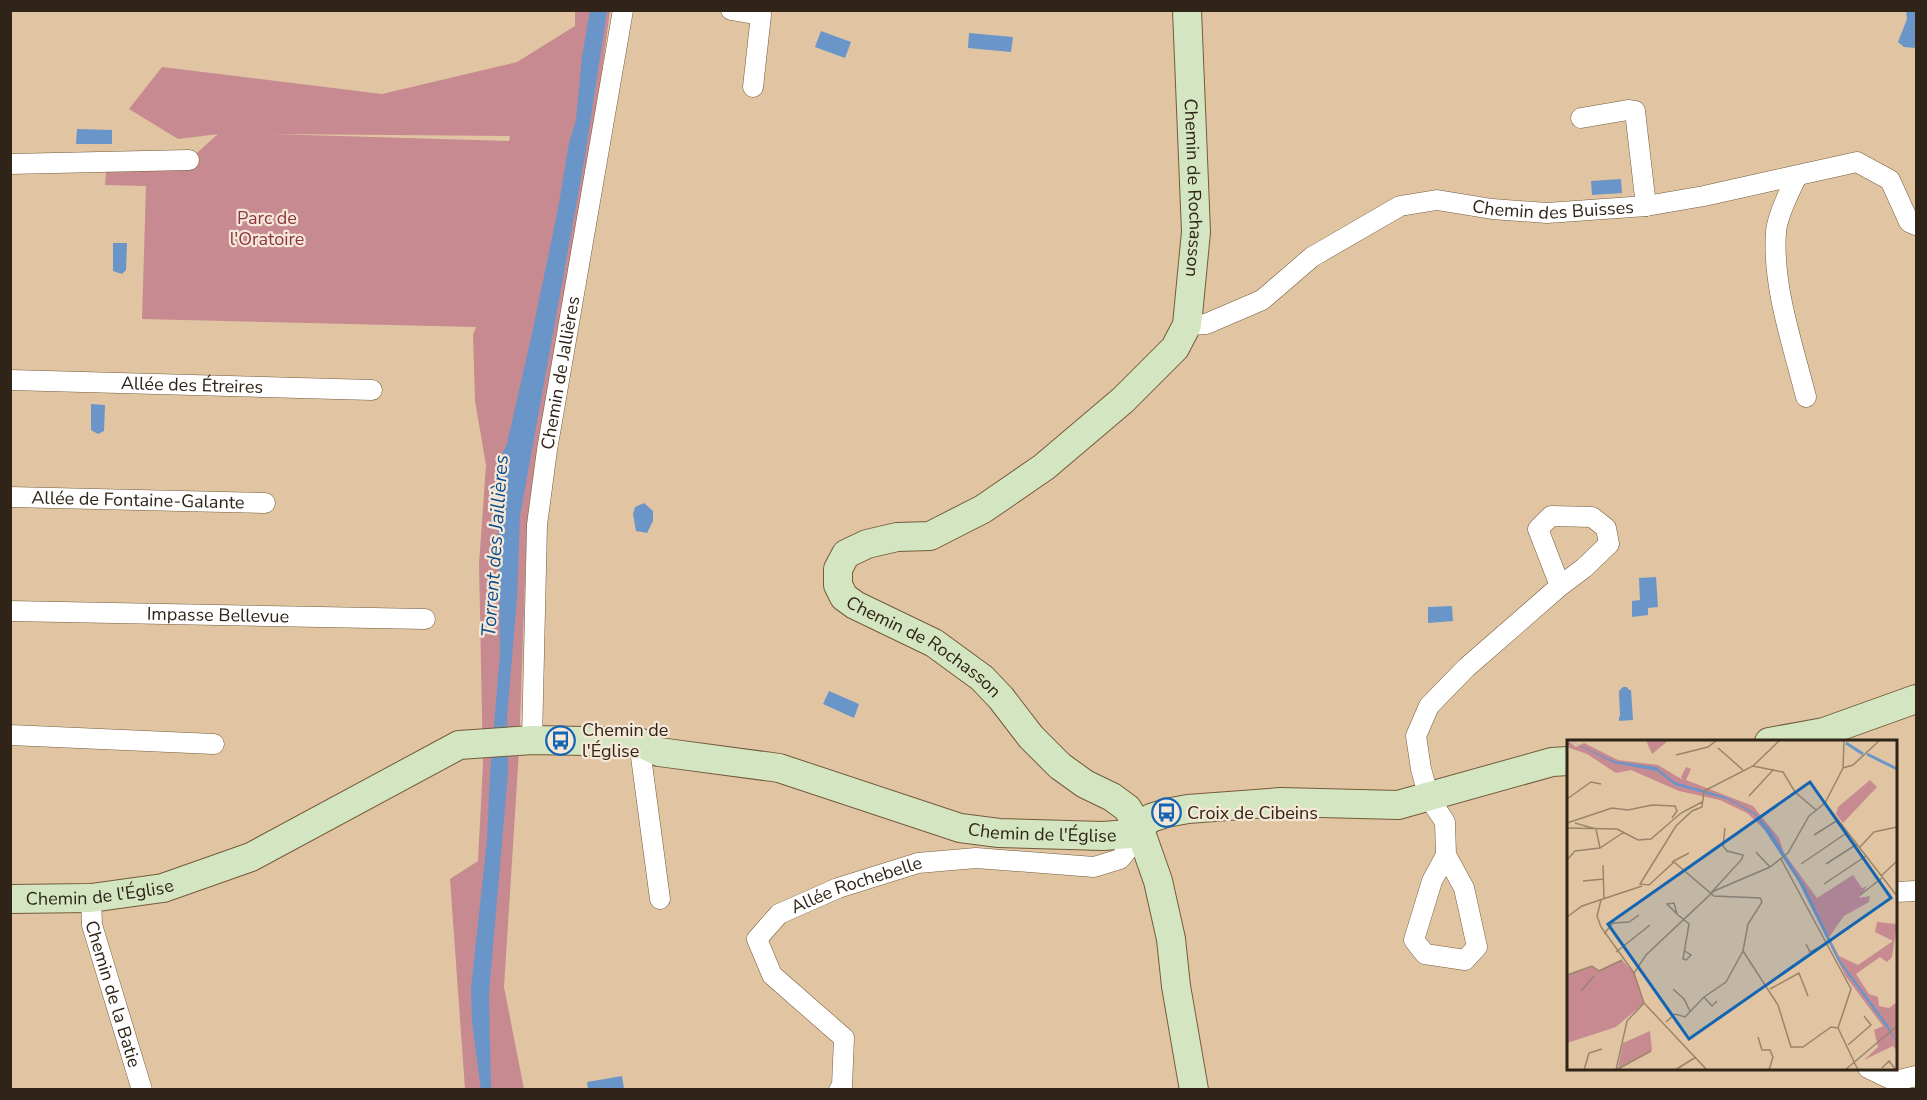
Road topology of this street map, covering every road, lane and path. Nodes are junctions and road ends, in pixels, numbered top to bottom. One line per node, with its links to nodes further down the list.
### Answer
1 (623, 10): 22 (street, Chemin de Jallières)
2 (730, 10): 4 (street)
3 (1186, 10): 11 (street, Chemin de Rochasson)
4 (753, 87)
5 (1581, 118): 9 (street)
6 (189, 160): 7 (street)
7 (10, 164)
8 (1797, 176): 9 (street, Chemin des Buisses); 10 (street, Chemin des Buisses); 14 (street)
9 (1646, 206): 11 (street, Chemin des Buisses)
10 (1917, 225)
11 (1187, 325): 28 (street, Chemin de Rochasson)
12 (10, 380): 13 (street, Allée des Étreires)
13 (372, 390)
14 (1806, 397)
15 (10, 497): 16 (street, Allée de Fontaine-Galante)
16 (265, 503)
17 (1560, 586): 27 (street)
18 (10, 611): 19 (street, Impasse Bellevue)
19 (425, 619)
20 (1917, 699): 23 (street)
21 (10, 735): 25 (street)
22 (526, 740): 24 (street, Chemin de l'Église); 32 (street, Chemin de l'Église)
23 (1774, 740)
24 (639, 741): 28 (street, Chemin de l'Église); 33 (street)
25 (214, 744)
26 (1567, 761): 27 (street, Chemin de l'Église)
27 (1429, 798): 28 (street, Chemin de l'Église); 29 (street)
28 (1140, 830): 39 (street, Allée Rochebelle); 40 (street, Chemin de Rochasson)
29 (1446, 855): 29 (street)
30 (1917, 891): 31 (street)
31 (1897, 892)
32 (91, 898): 34 (street, Chemin de l'Église); 38 (street, Chemin de la Batie)
33 (660, 899)
34 (10, 900)
35 (1870, 1070): 37 (street)
36 (1917, 1076): 37 (street)
37 (1889, 1085)
38 (142, 1089)
39 (839, 1089)
40 (1194, 1089)

